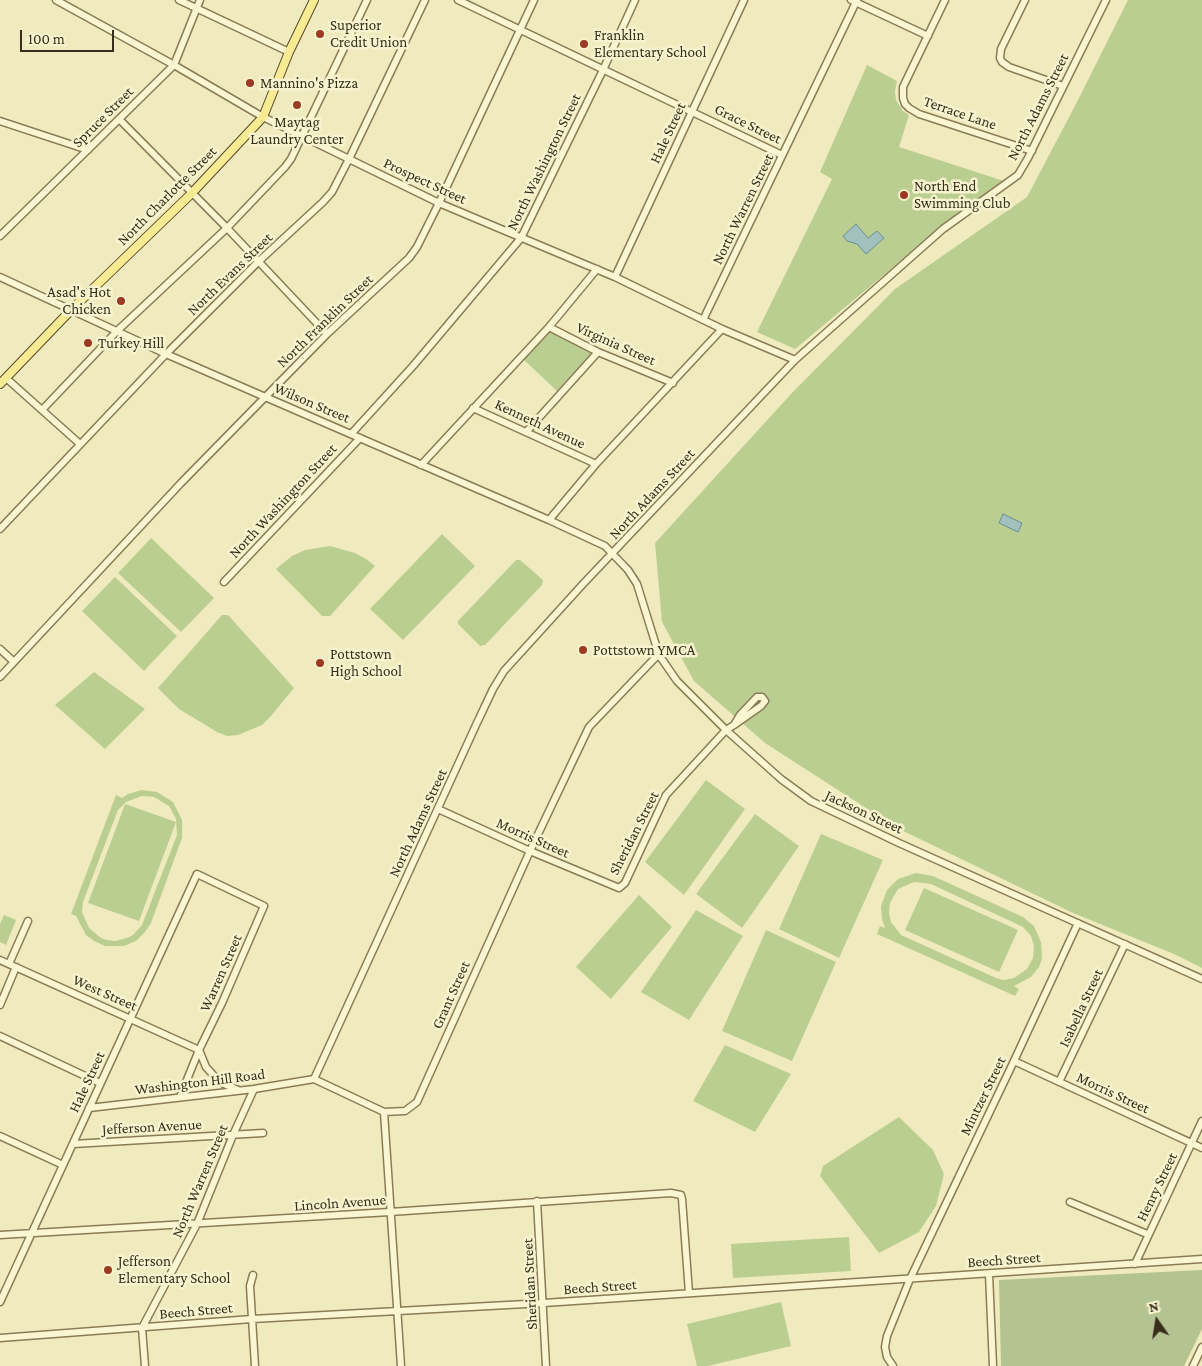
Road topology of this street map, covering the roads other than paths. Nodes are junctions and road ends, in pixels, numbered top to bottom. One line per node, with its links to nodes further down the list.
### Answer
1 (56, 0): 19 (street, Prospect Street)
2 (179, 0): 15 (street)
3 (200, 0): 15 (street, Spruce Street)
4 (314, 0): 18 (main road, North Charlotte Street)
5 (367, 0): 26 (street)
6 (425, 0): 30 (street, North Evans Street)
7 (458, 0): 16 (street, Grace Street)
8 (534, 0): 16 (street, North Franklin Street)
9 (635, 0): 20 (street, North Washington Street)
10 (744, 0): 22 (street, Hale Street)
11 (945, 0): 17 (street, Terrace Lane)
12 (1025, 0): 21 (street)
13 (1106, 0): 21 (street, North Adams Street)
14 (855, 1): 17 (street); 29 (street, North Warren Street)
15 (196, 8): 18 (street); 19 (street, Spruce Street)
16 (520, 29): 20 (street, Grace Street); 32 (street, North Franklin Street)
17 (928, 36): 28 (street, Terrace Lane)
18 (289, 52): 23 (main road, North Charlotte Street)
19 (174, 65): 23 (street, Prospect Street); 24 (street, Spruce Street)
20 (603, 70): 22 (street, Grace Street); 35 (street, North Washington Street)
21 (1063, 86): 28 (street, North Adams Street)
22 (693, 111): 29 (street, Grace Street); 39 (street, Hale Street)
23 (263, 117): 26 (street, Prospect Street); 31 (main road, North Charlotte Street)
24 (120, 120): 27 (street, Spruce Street); 31 (street)
25 (1, 123): 27 (street)
26 (301, 136): 30 (street, Prospect Street); 33 (street)
27 (88, 150): 34 (street, Spruce Street)
28 (1032, 151): 48 (street, North Adams Street)
29 (782, 155): 41 (street, North Warren Street)
30 (348, 159): 32 (street, Prospect Street); 36 (street, North Evans Street)
31 (192, 194): 33 (street); 40 (main road, North Charlotte Street)
32 (439, 203): 35 (street, Prospect Street); 45 (street, North Franklin Street)
33 (227, 228): 36 (street); 44 (street)
34 (0, 236)
35 (521, 238): 37 (street, Prospect Street); 55 (street, North Washington Street)
36 (258, 262): 45 (street); 47 (street, North Evans Street)
37 (597, 269): 39 (street, Prospect Street); 42 (street)
38 (0, 277): 40 (street, Wilson Street)
39 (615, 277): 41 (street, Prospect Street)
40 (72, 309): 44 (street, Wilson Street); 49 (main road, North Charlotte Street)
41 (703, 320): 43 (street, Prospect Street)
42 (548, 327): 46 (street, Virginia Street); 52 (street)
43 (722, 330): 48 (street, Prospect Street); 50 (street)
44 (117, 331): 47 (street, Wilson Street); 53 (street)
45 (327, 334): 51 (street, North Franklin Street)
46 (598, 352): 50 (street, Virginia Street); 54 (street)
47 (166, 354): 51 (street, Wilson Street); 57 (street, North Evans Street)
48 (795, 360): 62 (street, North Adams Street)
49 (3, 381): 53 (street)
50 (673, 383): 58 (street)
51 (266, 397): 55 (street, Wilson Street); 66 (street, North Franklin Street)
52 (473, 408): 54 (street, Kenneth Avenue); 59 (street)
53 (42, 410): 57 (street)
54 (527, 431): 58 (street, Kenneth Avenue)
55 (352, 434): 56 (street, Wilson Street)
56 (360, 438): 59 (street, Wilson Street); 63 (street, North Washington Street)
57 (80, 444): 61 (street, North Evans Street)
58 (596, 464): 60 (street)
59 (421, 465): 60 (street, Wilson Street)
60 (548, 520): 62 (street, Wilson Street)
61 (0, 529)
62 (613, 554): 65 (street, Jackson Street); 70 (street, North Adams Street)
63 (224, 582)
64 (0, 649): 66 (street)
65 (659, 655): 69 (street, Jackson Street); 71 (street, Grant Street)
66 (14, 662): 67 (street, North Franklin Street)
67 (0, 677)
68 (734, 725): 68 (street, Sheridan Street); 69 (street, Sheridan Street)
69 (726, 730): 72 (street, Sheridan Street); 75 (street, Jackson Street)
70 (438, 809): 71 (street, Morris Street); 85 (street, North Adams Street)
71 (530, 851): 72 (street, Morris Street); 92 (street, Grant Street)
72 (619, 888)
73 (264, 906): 81 (street, Hale Street); 83 (street, Warren Street)
74 (28, 921): 78 (street)
75 (1078, 923): 76 (street, Jackson Street); 84 (street, Mintzer Street)
76 (1125, 944): 79 (street, Jackson Street); 86 (street, Isabella Street)
77 (0, 960): 78 (street, West Street)
78 (12, 965): 80 (street); 81 (street, West Street)
79 (1202, 979)
80 (0, 1005)
81 (131, 1018): 83 (street, West Street); 87 (street, Hale Street)
82 (0, 1036): 87 (street)
83 (199, 1050): 89 (street); 90 (street, Warren Street)
84 (1014, 1061): 86 (street, Morris Street); 112 (street, Mintzer Street)
85 (314, 1079): 88 (street, Washington Hill Road); 92 (street)
86 (1059, 1082): 97 (street, Morris Street)
87 (100, 1083): 91 (street, Hale Street)
88 (254, 1089): 89 (street, Washington Hill Road); 95 (street, North Warren Street)
89 (239, 1090): 90 (street, Washington Hill Road)
90 (180, 1097): 91 (street, Washington Hill Road)
91 (89, 1108): 98 (street, Hale Street)
92 (384, 1112): 103 (street)
93 (1202, 1121): 97 (street, Henry Street)
94 (264, 1132): 95 (street, Jefferson Avenue)
95 (233, 1135): 98 (street, Jefferson Avenue); 104 (street, North Warren Street)
96 (0, 1136): 100 (street)
97 (1192, 1143): 99 (street, Morris Street); 107 (street, Henry Street)
98 (73, 1144): 100 (street, Hale Street)
99 (1202, 1148)
100 (63, 1164): 105 (street, Hale Street)
101 (537, 1202): 103 (street, Lincoln Avenue); 113 (street, Lincoln Avenue); 115 (street, Sheridan Street)
102 (1070, 1202): 107 (street)
103 (390, 1212): 104 (street, Lincoln Avenue); 116 (street)
104 (197, 1224): 105 (street, Lincoln Avenue); 118 (street, North Warren Street)
105 (32, 1232): 106 (street, Lincoln Avenue); 114 (street, Hale Street)
106 (0, 1234)
107 (1147, 1234): 109 (street, Henry Street)
108 (1202, 1259): 109 (street, Beech Street)
109 (1135, 1264): 111 (street, Beech Street)
110 (253, 1274): 117 (street)
111 (989, 1274): 112 (street, Beech Street); 126 (street)
112 (910, 1279): 113 (street, Beech Street); 125 (street, Mintzer Street)
113 (689, 1294): 115 (street, Beech Street)
114 (0, 1302)
115 (544, 1303): 116 (street, Beech Street); 124 (street, Sheridan Street)
116 (397, 1312): 117 (street, Beech Street); 123 (street)
117 (252, 1319): 118 (street, Beech Street); 122 (street)
118 (142, 1328): 119 (street, Beech Street); 121 (street)
119 (0, 1338)
120 (1201, 1350): 127 (street)
121 (145, 1366)
122 (255, 1366)
123 (401, 1366)
124 (546, 1366)
125 (893, 1366)
126 (993, 1366)
127 (1193, 1366)

